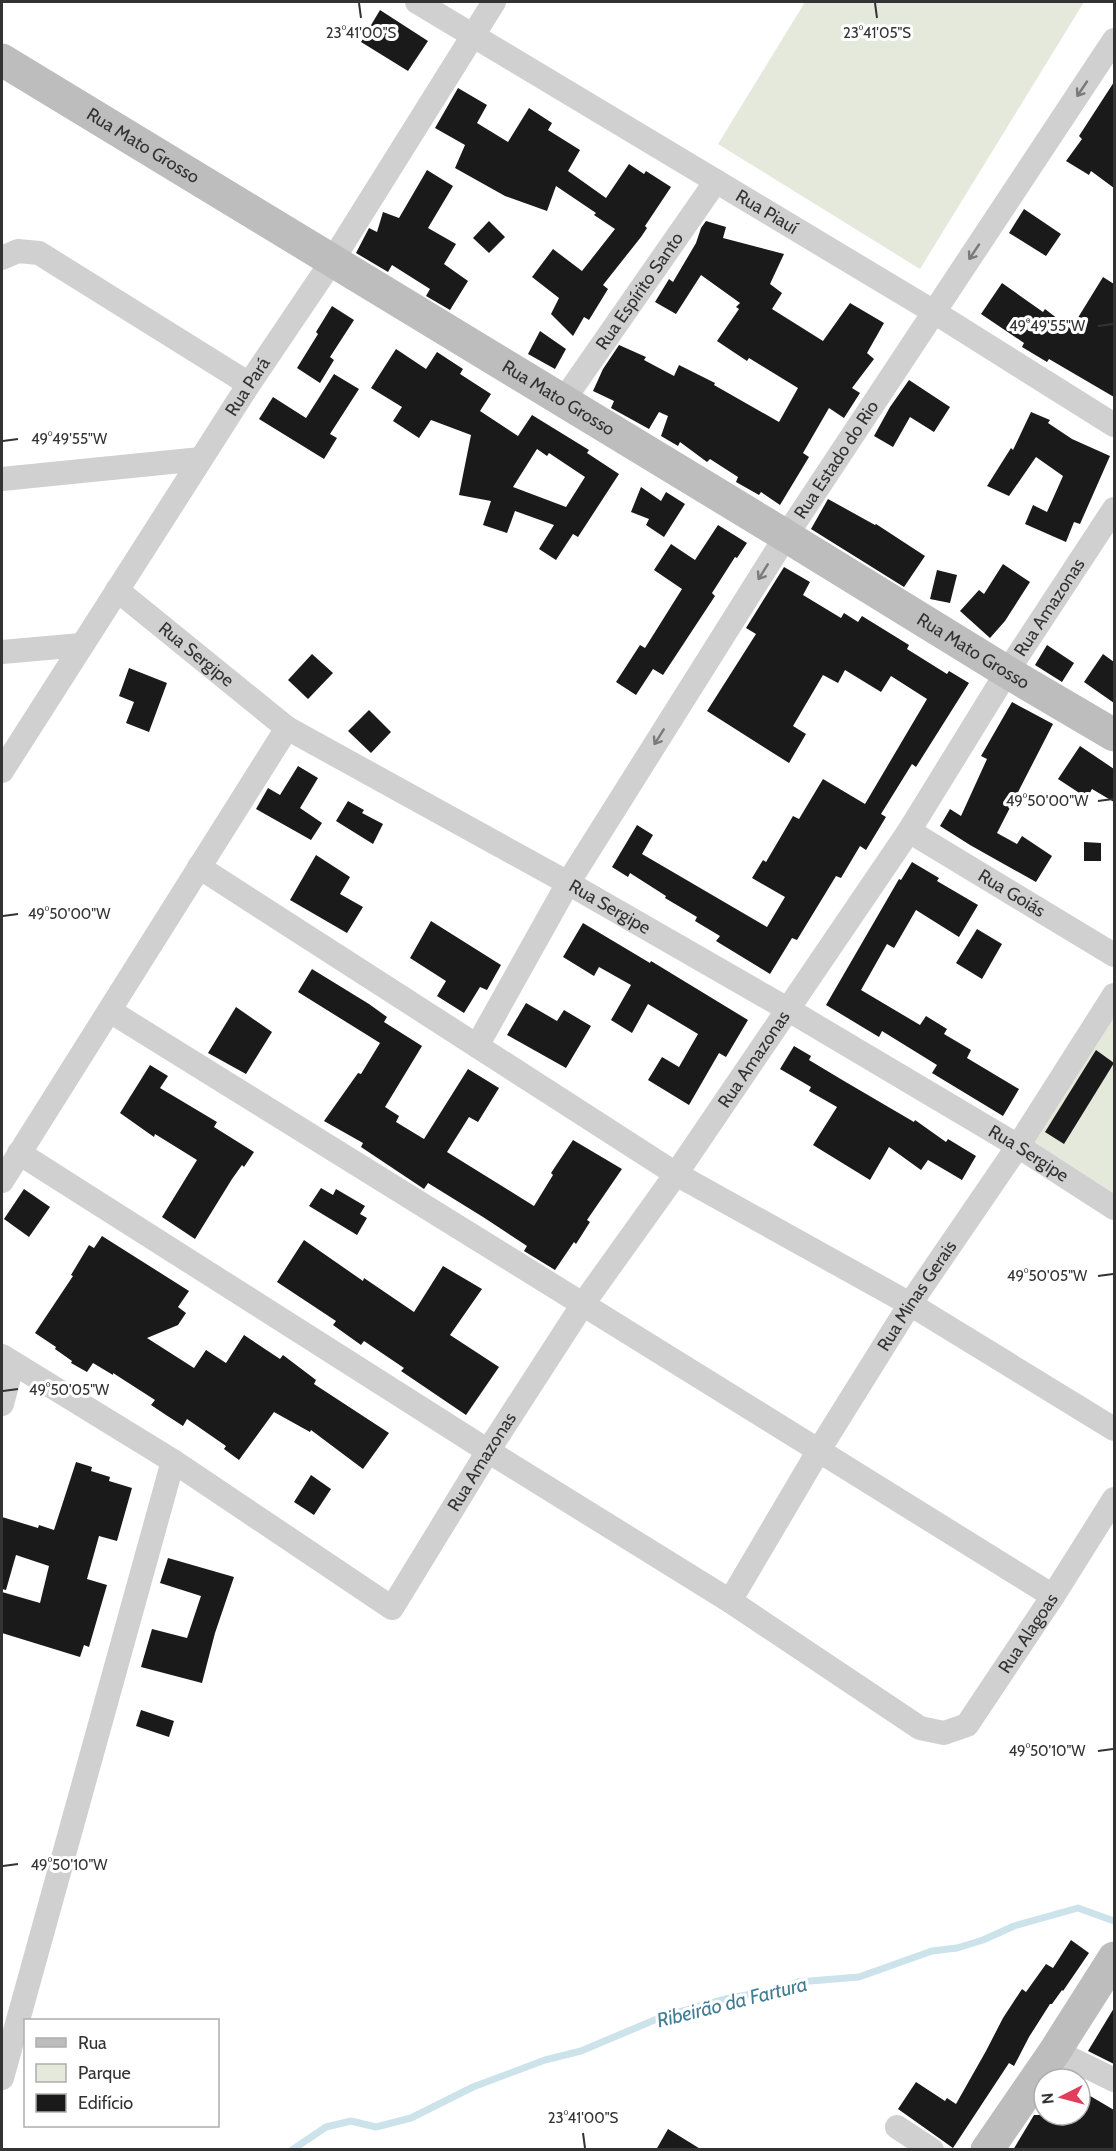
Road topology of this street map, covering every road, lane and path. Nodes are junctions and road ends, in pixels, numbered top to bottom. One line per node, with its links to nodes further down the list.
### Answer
1 (417, 2): 3 (street, Rua Piauí)
2 (494, 2): 3 (street, Rua Pará)
3 (474, 36): 6 (street, Rua Piauí); 8 (street, Rua Pará)
4 (1114, 40): 9 (street, Rua Estado do Rio, one-way to 9)
5 (2, 60): 8 (street, Rua Mato Grosso)
6 (716, 181): 9 (street, Rua Piauí); 11 (street, Rua Espírito Santo)
7 (2, 258): 10 (street)
8 (332, 261): 10 (street, Rua Pará); 11 (street, Rua Mato Grosso)
9 (934, 312): 12 (street, Rua Piauí); 16 (street, Rua Estado do Rio)
10 (249, 384): 13 (street, Rua Pará)
11 (563, 401): 16 (street, Rua Mato Grosso)
12 (1114, 425)
13 (201, 459): 14 (street); 17 (street, Rua Pará)
14 (2, 479)
15 (1114, 509): 20 (street, Rua Amazonas)
16 (786, 536): 20 (street, Rua Mato Grosso); 26 (street, Rua Estado do Rio, one-way to 26)
17 (117, 590): 18 (street, Rua Pará); 21 (street, Rua Sergipe)
18 (81, 645): 19 (street); 23 (street, Rua Pará)
19 (2, 652)
20 (1007, 672): 22 (street, Rua Mato Grosso); 24 (street, Rua Amazonas)
21 (286, 728): 25 (street); 26 (street, Rua Sergipe)
22 (1114, 735)
23 (2, 771)
24 (909, 831): 27 (street, Rua Goiás); 29 (street, Rua Amazonas)
25 (199, 867): 30 (street); 31 (street)
26 (568, 883): 29 (street, Rua Sergipe); 31 (street, Rua Estado do Rio)
27 (1114, 955)
28 (1114, 995): 32 (street, Rua Minas Gerais)
29 (789, 1010): 32 (street, Rua Sergipe); 34 (street, Rua Amazonas)
30 (110, 1011): 33 (street); 37 (street)
31 (477, 1046): 34 (street)
32 (1018, 1146): 36 (street, Rua Sergipe); 38 (street, Rua Minas Gerais)
33 (19, 1153): 35 (street); 43 (street)
34 (676, 1174): 37 (street, Rua Amazonas); 38 (street)
35 (2, 1180)
36 (1114, 1208)
37 (583, 1304): 42 (street); 43 (street, Rua Amazonas)
38 (910, 1304): 41 (street); 42 (street, Rua Minas Gerais)
39 (7, 1360): 40 (street); 44 (street)
40 (2, 1404)
41 (1114, 1429)
42 (819, 1450): 46 (street); 47 (street, Rua Minas Gerais)
43 (489, 1451): 44 (street, Rua Amazonas); 47 (street)
44 (173, 1461): 50 (street)
45 (1114, 1499): 46 (street, Rua Alagoas)
46 (1053, 1596): 47 (street, Rua Alagoas)
47 (730, 1601)
48 (1114, 1958): 49 (street)
49 (1055, 2051): 51 (street); 54 (street)
50 (2, 2078)
51 (1114, 2080)
52 (897, 2127): 53 (street)
53 (932, 2150)
54 (987, 2150)

